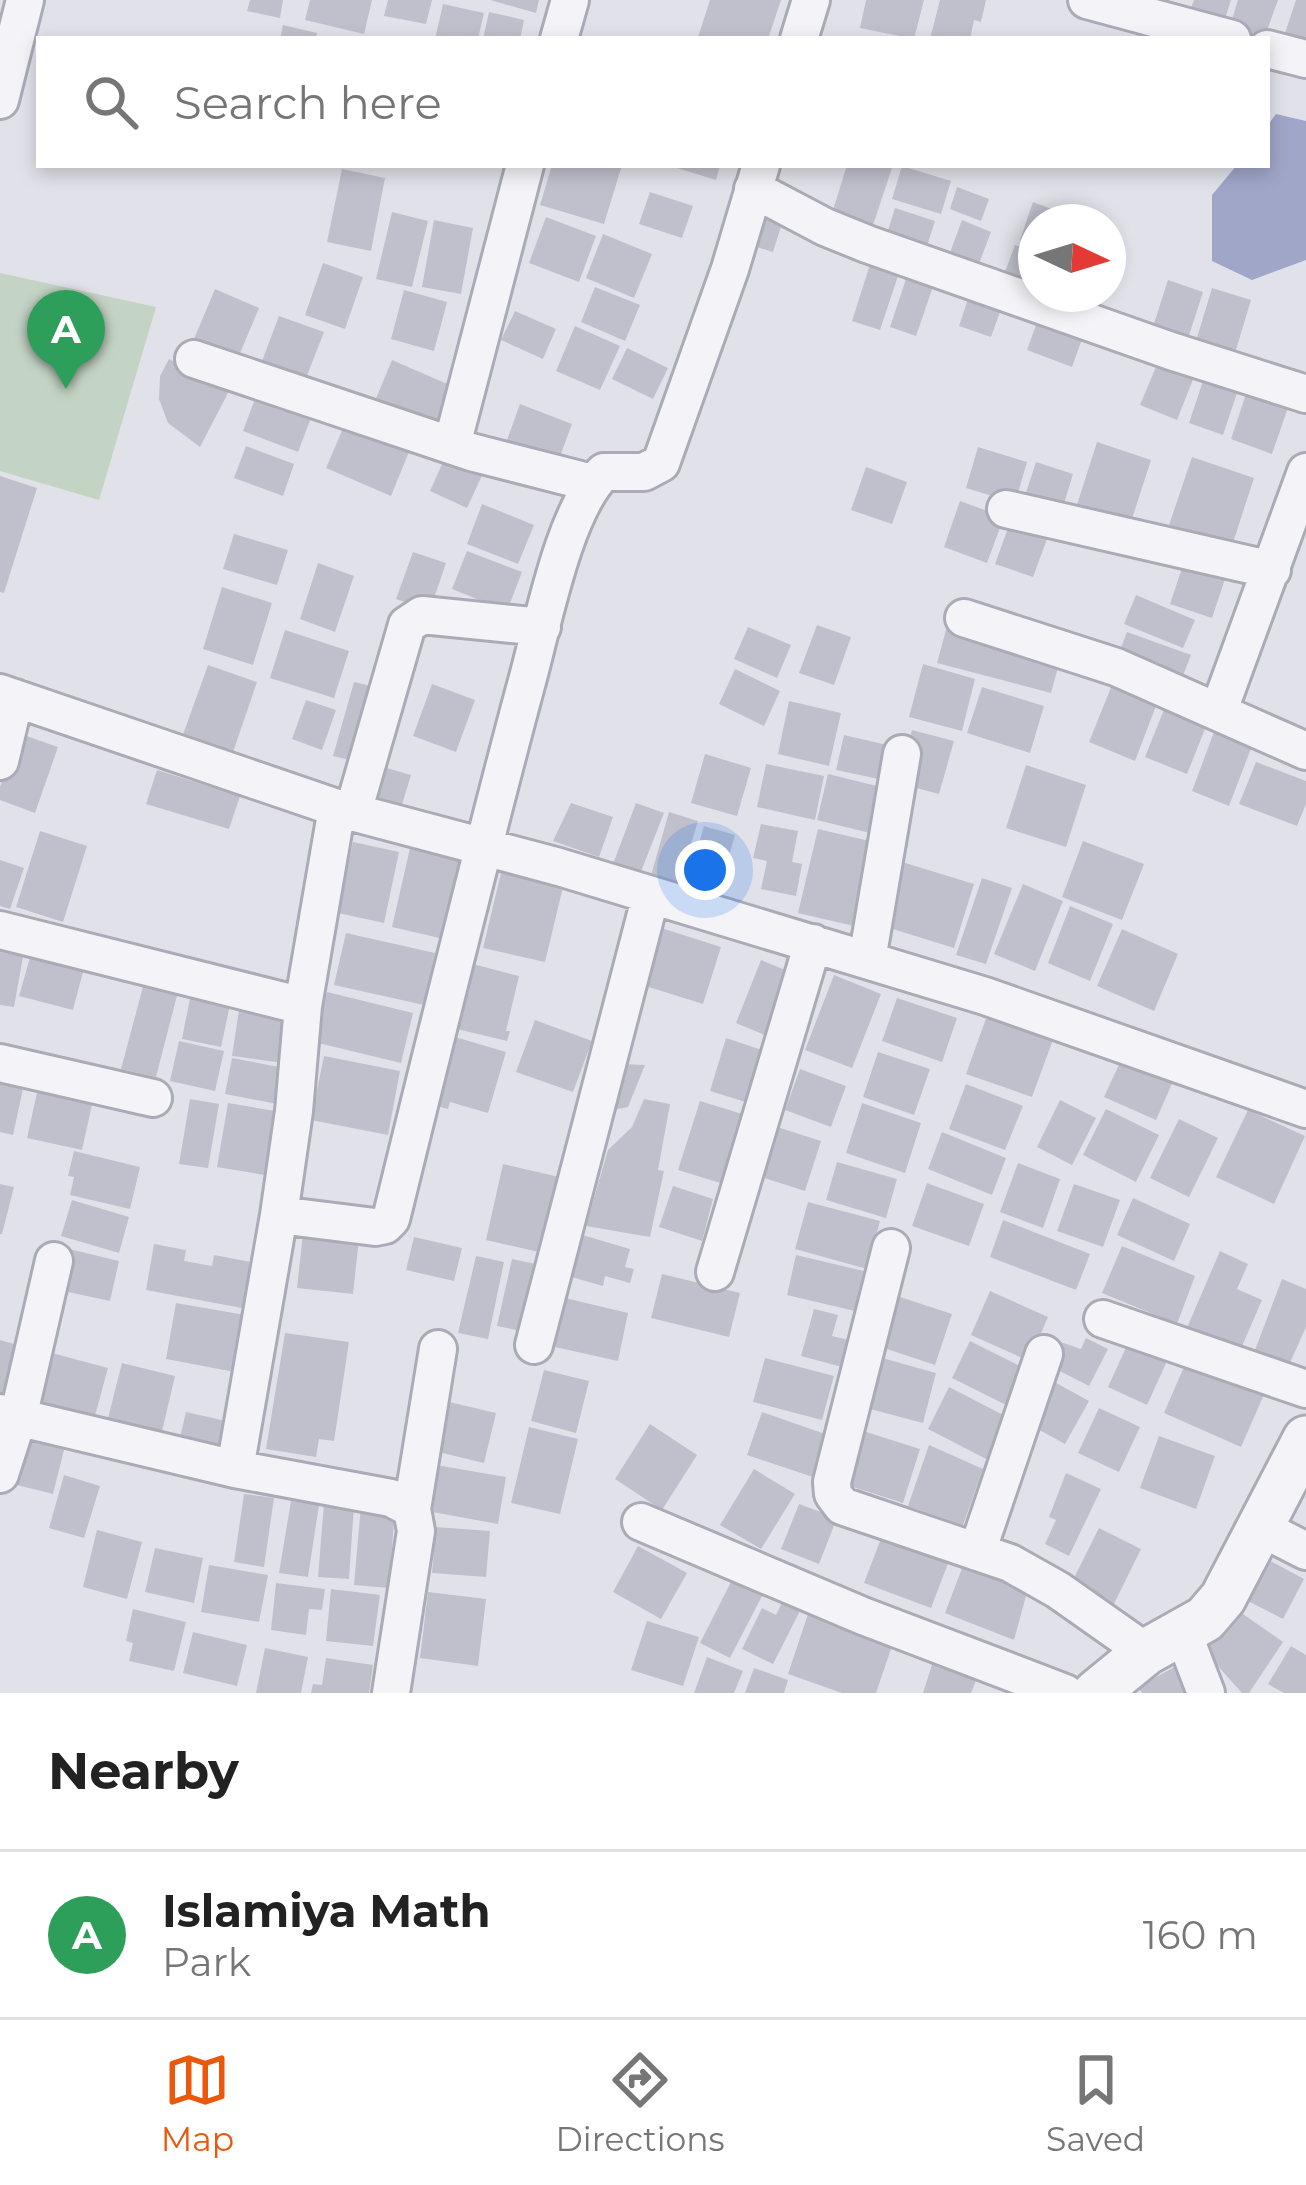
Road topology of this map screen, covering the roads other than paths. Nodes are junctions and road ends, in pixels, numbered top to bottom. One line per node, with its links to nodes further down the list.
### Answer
1 (26, 0): 11 (street)
2 (570, 0): 6 (street)
3 (811, 0): 7 (street)
4 (1087, 0): 5 (street)
5 (1145, 8): 8 (street)
6 (560, 36)
7 (800, 36)
8 (1224, 36)
9 (1270, 50): 10 (street)
10 (1306, 59)
11 (0, 100)
12 (524, 168): 16 (street)
13 (757, 177): 15 (street); 18 (street)
14 (194, 358): 16 (street)
15 (1306, 394)
16 (452, 445): 18 (street)
17 (1306, 472): 20 (street)
18 (592, 483): 22 (street)
19 (1006, 509): 20 (street)
20 (1272, 570): 24 (street)
21 (964, 618): 24 (street)
22 (542, 627): 28 (street); 29 (street)
23 (8, 696): 27 (street); 28 (street)
24 (1220, 710): 25 (street)
25 (1306, 751)
26 (902, 754): 33 (street)
27 (0, 761)
28 (345, 810): 29 (street); 34 (street)
29 (483, 846): 30 (street); 38 (street)
30 (651, 895): 32 (street); 43 (street)
31 (0, 930): 34 (street)
32 (813, 944): 33 (street); 41 (street)
33 (867, 960): 37 (street)
34 (303, 1006): 38 (street)
35 (0, 1063): 36 (street)
36 (153, 1098)
37 (1306, 1109)
38 (279, 1216): 49 (street)
39 (891, 1248): 55 (street)
40 (54, 1261): 47 (street)
41 (716, 1272)
42 (1103, 1319): 46 (street)
43 (534, 1345)
44 (438, 1348): 51 (street)
45 (1044, 1354): 55 (street)
46 (1306, 1389)
47 (9, 1415): 49 (street); 50 (street)
48 (1306, 1438): 53 (street)
49 (235, 1469): 51 (street)
50 (0, 1474)
51 (412, 1509): 57 (street)
52 (641, 1522): 58 (street)
53 (1259, 1527): 54 (street); 56 (street)
54 (1306, 1551)
55 (977, 1552): 56 (street)
56 (1165, 1642): 59 (street); 60 (street)
57 (392, 1693)
58 (1065, 1693)
59 (1096, 1693)
60 (1206, 1693)

